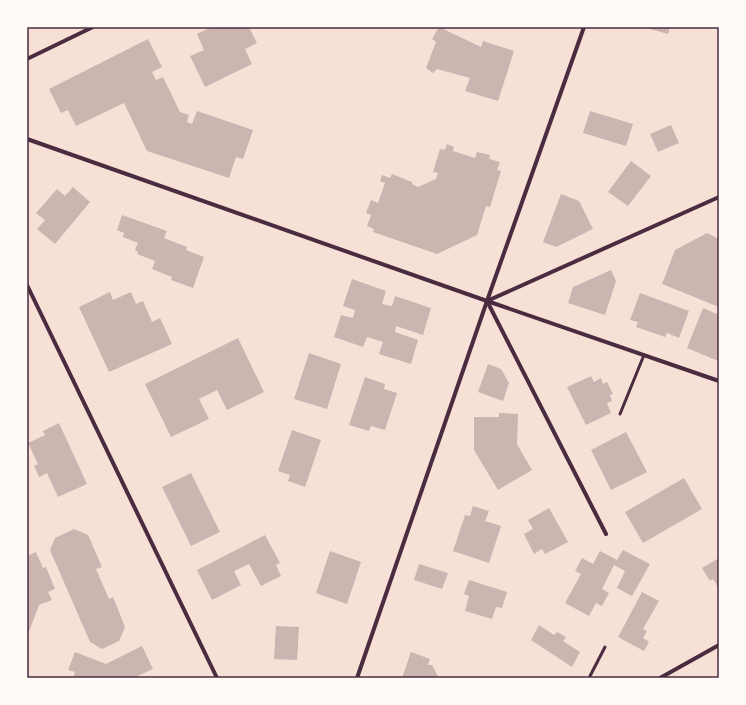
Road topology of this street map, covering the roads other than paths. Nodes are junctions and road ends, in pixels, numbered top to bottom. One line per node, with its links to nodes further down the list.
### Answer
1 (92, 27): 3 (street)
2 (584, 27): 7 (street)
3 (27, 60)
4 (27, 139): 7 (street)
5 (719, 197): 7 (street)
6 (27, 285): 14 (street)
7 (487, 301): 8 (street); 11 (street); 15 (street)
8 (644, 355): 9 (street); 10 (lane)
9 (719, 381)
10 (620, 414)
11 (606, 534)
12 (719, 645): 17 (street)
13 (605, 647): 16 (lane)
14 (217, 678)
15 (357, 678)
16 (590, 678)
17 (660, 678)

